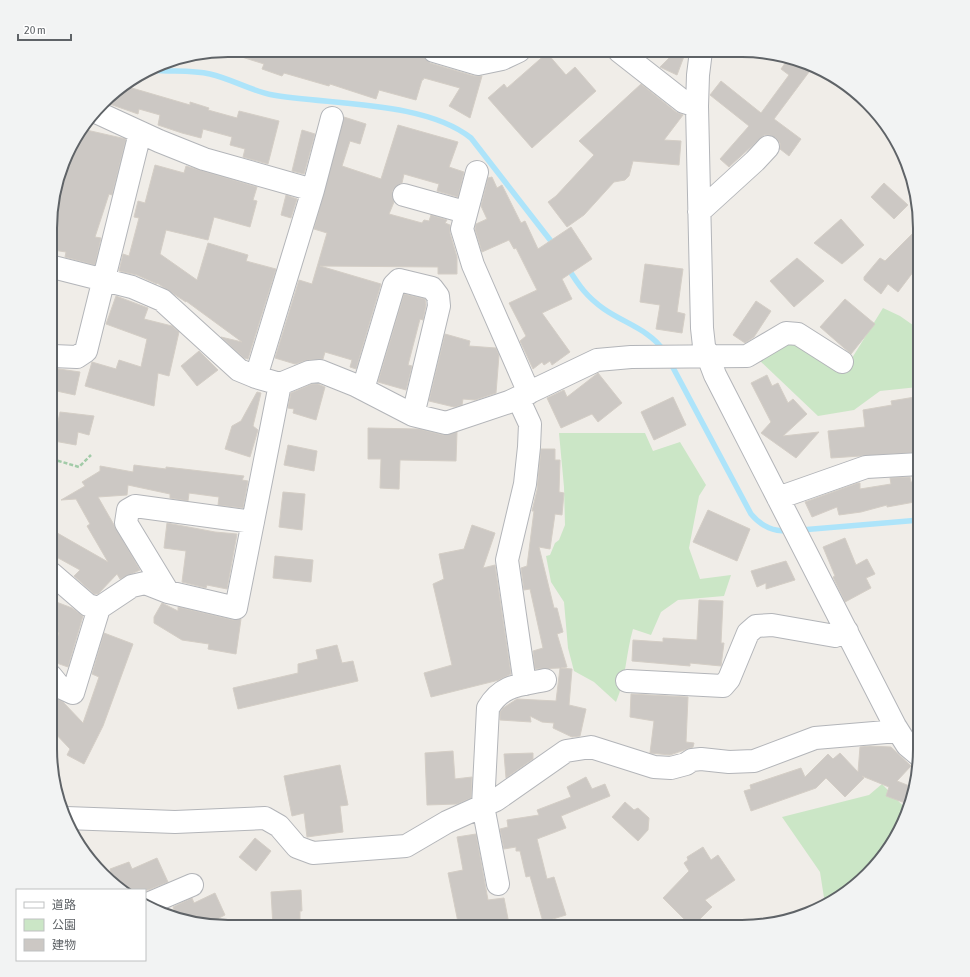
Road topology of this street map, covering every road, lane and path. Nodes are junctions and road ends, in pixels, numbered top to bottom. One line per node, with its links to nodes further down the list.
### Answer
1 (458, 57): 2 (street)
2 (506, 57)
3 (627, 57): 5 (street)
4 (700, 57): 5 (street)
5 (697, 106): 14 (street)
6 (100, 114): 8 (street)
7 (332, 118): 11 (street)
8 (140, 133): 11 (street); 16 (street)
9 (768, 147): 14 (street)
10 (477, 172): 13 (street)
11 (313, 190): 20 (street)
12 (404, 195): 13 (street)
13 (465, 212): 23 (street)
14 (699, 212): 17 (street)
15 (57, 268): 16 (street)
16 (104, 280): 18 (street); 20 (street)
17 (707, 355): 19 (street); 23 (street); 28 (street)
18 (57, 356)
19 (842, 362)
20 (256, 377): 21 (street)
21 (280, 384): 22 (street); 29 (street)
22 (363, 389): 24 (street); 24 (street)
23 (524, 395): 24 (street); 38 (street)
24 (413, 415)
25 (91, 455): 26 (path)
26 (57, 460)
27 (913, 464): 28 (street)
28 (778, 498): 33 (street)
29 (253, 522): 31 (street); 31 (street)
30 (57, 577): 32 (street)
31 (168, 592): 32 (street)
32 (99, 608): 35 (street)
33 (847, 631): 34 (street); 36 (street)
34 (627, 681)
35 (57, 683)
36 (898, 731): 37 (street); 38 (street)
37 (913, 750)
38 (483, 806): 39 (street); 40 (street)
39 (72, 818)
40 (498, 884)
41 (192, 885): 42 (street)
42 (152, 902)

